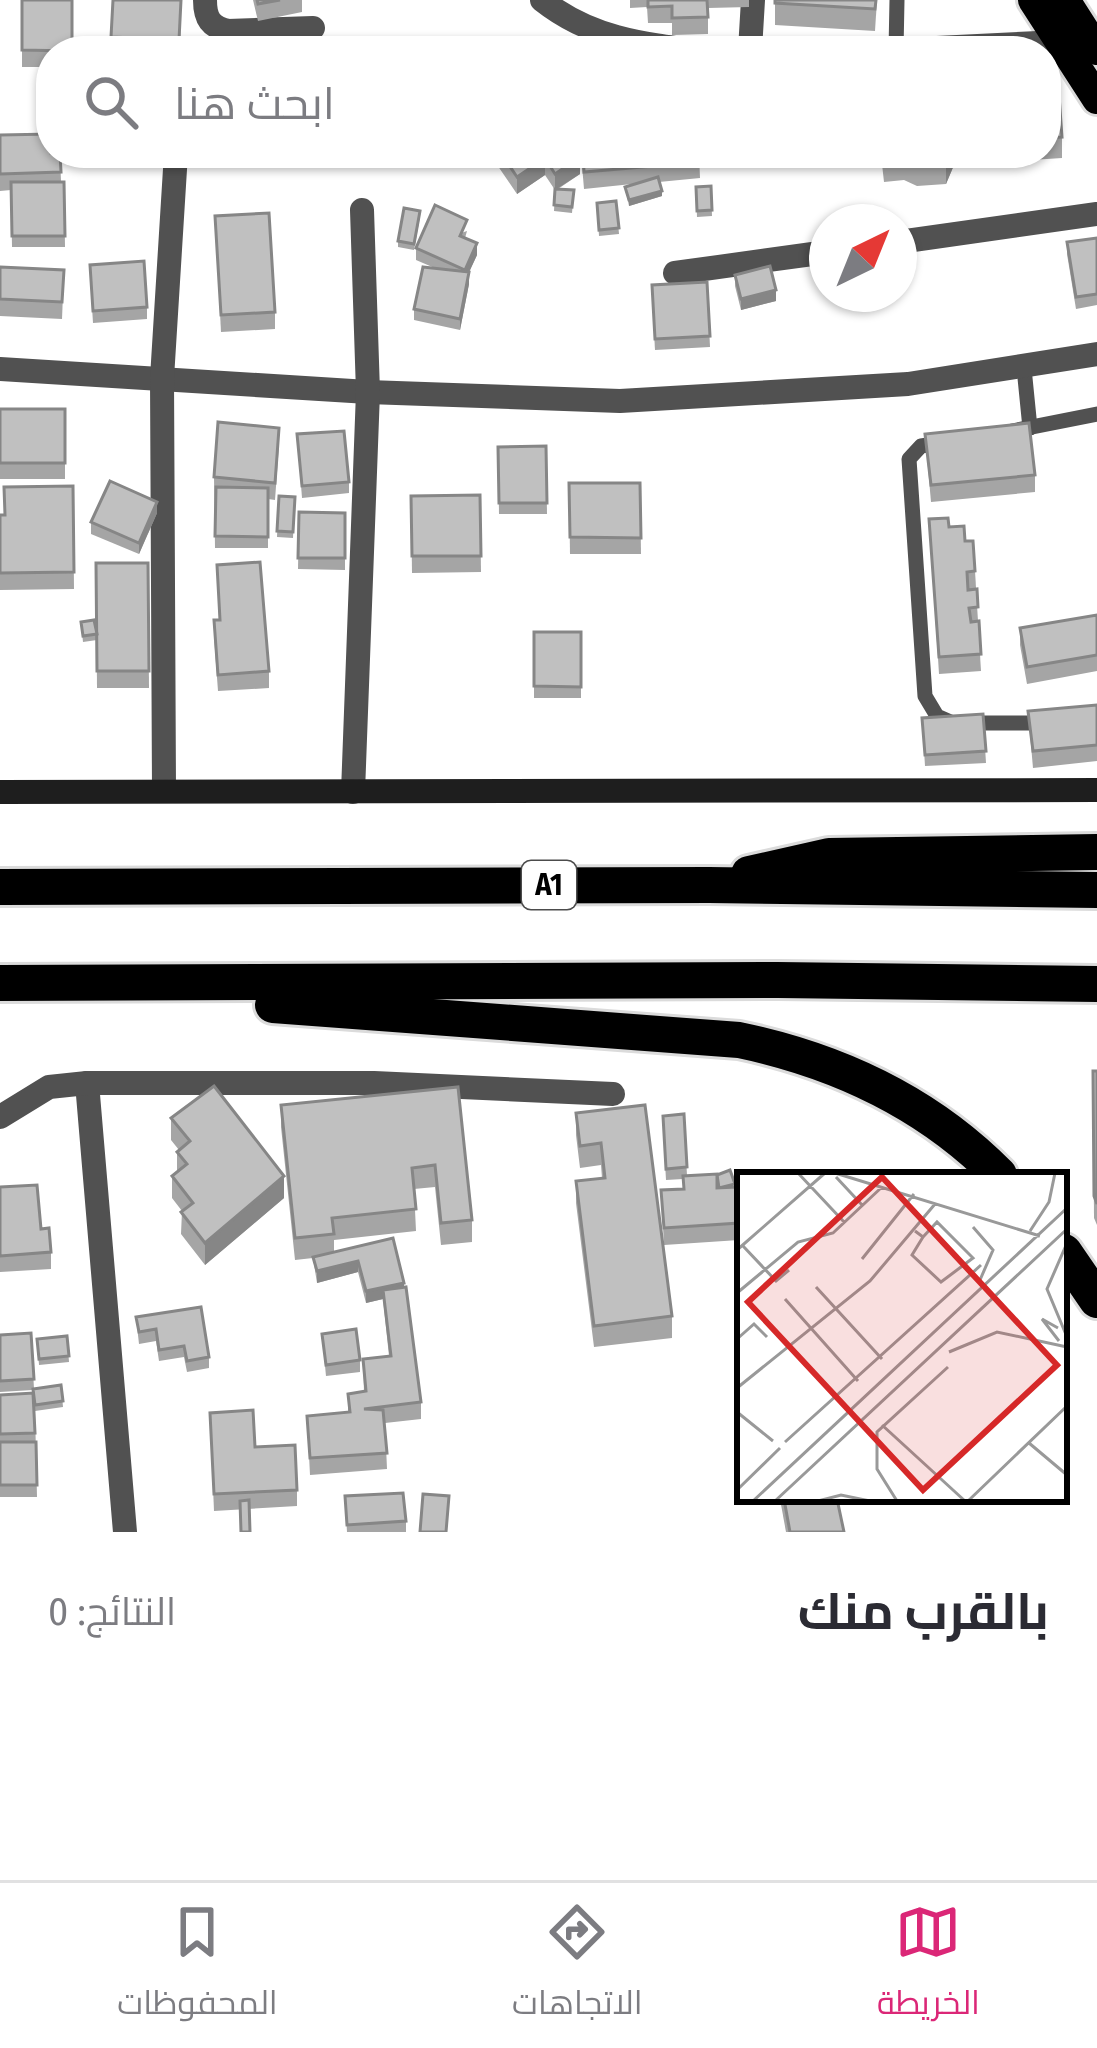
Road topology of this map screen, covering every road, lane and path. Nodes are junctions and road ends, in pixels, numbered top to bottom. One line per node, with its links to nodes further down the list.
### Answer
1 (542, 0): 8 (street)
2 (753, 0): 9 (street)
3 (897, 0): 10 (lane)
4 (1033, 0): 11 (main road)
5 (1065, 0): 13 (main road)
6 (207, 11): 7 (street)
7 (313, 28)
8 (606, 36)
9 (751, 36)
10 (896, 36)
11 (1055, 36)
12 (1061, 45): 14 (main road)
13 (1097, 50)
14 (1097, 99)
15 (175, 168): 24 (street)
16 (362, 210): 25 (street)
17 (1097, 214): 18 (street)
18 (917, 239)
19 (809, 254): 20 (street)
20 (675, 273)
21 (1097, 354): 22 (street)
22 (1024, 368): 25 (street); 27 (lane)
23 (0, 369): 24 (street)
24 (162, 378): 25 (street); 31 (street)
25 (368, 392): 34 (street)
26 (1097, 414): 27 (lane)
27 (1030, 428): 28 (lane)
28 (983, 436)
29 (959, 440): 30 (lane)
30 (1056, 722)
31 (164, 790): 33 (street); 34 (street)
32 (1097, 790): 34 (street)
33 (0, 792)
34 (353, 792)
35 (1093, 852): 36 (highway)
36 (709, 885): 37 (highway, A1); 38 (highway, A1)
37 (0, 887)
38 (1097, 890)
39 (1097, 984): 40 (highway)
40 (0, 985): 44 (highway)
41 (88, 1082): 42 (street); 43 (street); 47 (street)
42 (613, 1094)
43 (0, 1117)
44 (996, 1172)
45 (1067, 1256): 46 (highway)
46 (1097, 1300)
47 (125, 1532)

